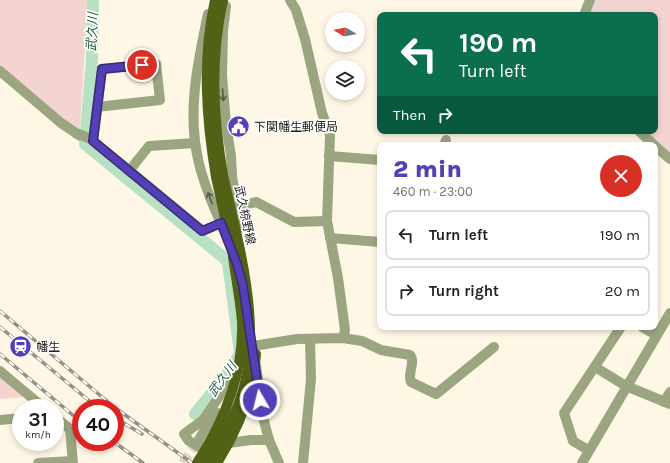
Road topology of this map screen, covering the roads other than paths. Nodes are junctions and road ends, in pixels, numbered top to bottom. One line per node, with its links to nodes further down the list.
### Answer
1 (211, 0): 13 (street)
2 (215, 0): 19 (main road, 武久椋野線)
3 (223, 0): 19 (main road, 武久椋野線)
4 (227, 0): 20 (street, one-way to 20)
5 (290, 0): 15 (street)
6 (590, 0): 7 (street)
7 (585, 12)
8 (0, 71): 11 (street)
9 (97, 107): 9 (street); 11 (street)
10 (642, 134): 12 (street)
11 (92, 140): 18 (street)
12 (652, 142)
13 (195, 144): 18 (street); 22 (street, one-way to 13)
14 (658, 148): 16 (street)
15 (329, 156): 17 (street); 21 (street)
16 (670, 159)
17 (377, 160)
18 (129, 171): 22 (street)
19 (220, 176): 24 (main road, 武久椋野線, bridge)
20 (237, 207): 21 (street); 22 (street); 26 (street)
21 (327, 221): 23 (street)
22 (221, 223): 26 (street)
23 (330, 238): 25 (street); 31 (street)
24 (234, 242): 49 (main road, bridge); 50 (main road, 武久椋野線, bridge); 51 (main road, bridge)
25 (377, 242)
26 (243, 286): 33 (street)
27 (670, 313): 30 (street)
28 (619, 330): 35 (street)
29 (647, 330): 30 (street)
30 (656, 335): 37 (street)
31 (343, 338): 32 (street); 34 (street)
32 (310, 339): 33 (street); 53 (street)
33 (253, 346): 44 (street); 44 (street); 45 (street)
34 (494, 348)
35 (595, 367): 37 (street); 46 (street)
36 (0, 371): 39 (street)
37 (626, 386): 40 (street); 46 (street)
38 (670, 392): 40 (street)
39 (33, 399)
40 (667, 403)
41 (12, 419): 42 (street)
42 (0, 420)
43 (64, 424): 47 (street)
44 (269, 440): 52 (street)
45 (198, 441)
46 (588, 450): 54 (street)
47 (72, 462): 48 (street)
48 (38, 463)
49 (197, 463)
50 (207, 463)
51 (217, 463)
52 (279, 463)
53 (303, 463)
54 (582, 463)

